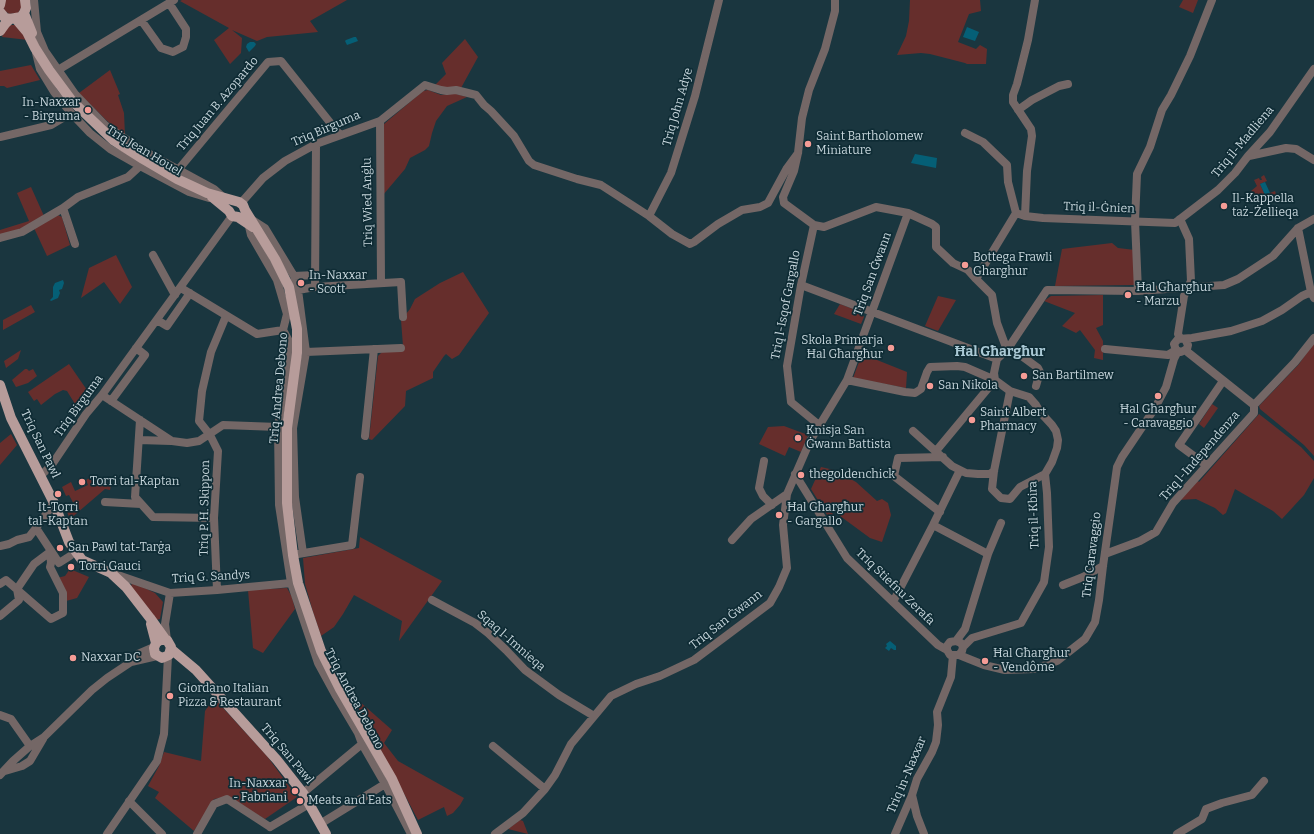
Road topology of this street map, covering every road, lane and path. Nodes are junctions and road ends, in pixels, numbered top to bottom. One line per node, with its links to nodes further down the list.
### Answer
1 (0, 0): 9 (main road)
2 (25, 0): 9 (main road)
3 (34, 0): 12 (street, Triq Jean Houel)
4 (719, 0): 33 (street, Triq John Adye)
5 (835, 0): 23 (street)
6 (1035, 0): 16 (street)
7 (1212, 0): 37 (street)
8 (172, 2): 10 (street); 10 (street)
9 (7, 14): 11 (main road); 12 (main road, Triq Jean Houel)
10 (141, 20): 14 (street)
11 (0, 32)
12 (38, 46): 14 (main road, Triq Jean Houel); 14 (street, Triq Jean Houel); 17 (street, Triq Jean Houel)
13 (1314, 69): 24 (street, Triq il-Madliena)
14 (53, 70): 27 (street, Triq Jean Houel); 28 (main road, Triq Jean Houel)
15 (1068, 84): 16 (street)
16 (1018, 110): 34 (street)
17 (71, 112): 21 (street); 26 (street, Triq Jean Houel)
18 (380, 121): 20 (street, Triq Birguma); 33 (street, Triq Birguma); 46 (street, Triq Wied Anġlu)
19 (965, 133): 32 (street)
20 (340, 135): 22 (street, Triq Birguma); 27 (street, Triq Juan B. Azopardo)
21 (0, 137)
22 (316, 144): 30 (street, Triq Birguma); 43 (street)
23 (798, 153): 33 (street); 38 (street)
24 (1248, 156): 25 (street); 35 (street, Triq il-Madliena)
25 (1314, 160)
26 (140, 166): 28 (street, Triq Jean Houel); 29 (street)
27 (178, 170): 28 (street, Triq Jean Houel)
28 (220, 199): 30 (main road, Triq Jean Houel)
29 (63, 208): 40 (street); 41 (street)
30 (240, 212): 44 (street, Triq Andrea Debono); 49 (street, Triq Birguma); 60 (street, Triq Andrea Debono); 112 (main road, Triq Andrea Debono)
31 (908, 213): 38 (street); 45 (street); 56 (street, Triq San Ġwann)
32 (1016, 213): 34 (street, Triq il-Ġnien); 45 (street)
33 (649, 216)
34 (1025, 216): 37 (street, Triq il-Ġnien)
35 (1180, 219): 37 (street, Triq il-Ġnien); 50 (street)
36 (1314, 219): 39 (street)
37 (1135, 221): 52 (street)
38 (814, 225): 47 (street, Triq l-Isqof Gargallo)
39 (1298, 228): 50 (street); 55 (street)
40 (0, 238)
41 (75, 244)
42 (153, 255): 54 (street)
43 (315, 275): 44 (street); 48 (street)
44 (294, 276): 51 (street, Triq Andrea Debono)
45 (976, 279): 67 (street)
46 (381, 283): 48 (street); 58 (street)
47 (801, 285): 56 (street); 82 (street, Triq l-Isqof Gargallo)
48 (315, 287): 51 (street)
49 (181, 288): 53 (street); 54 (street, Triq Birguma)
50 (1188, 288): 52 (street); 61 (street)
51 (298, 290): 69 (street, Triq Andrea Debono)
52 (1138, 290): 67 (street)
53 (190, 293): 57 (street); 59 (street)
54 (175, 295): 59 (street, Triq Birguma)
55 (1312, 295): 61 (street)
56 (872, 311): 71 (street); 72 (street, Triq San Ġwann)
57 (226, 316): 60 (street); 85 (street, Triq P. H. Skippon)
58 (403, 317)
59 (157, 320): 63 (street, Triq Birguma)
60 (283, 330): 83 (street, Triq Andrea Debono)
61 (1182, 338): 68 (street); 68 (street, Triq Caravaggio)
62 (1314, 338): 80 (street, Triq l-Independenza)
63 (136, 348): 78 (street, Triq Birguma); 79 (street, Triq Birguma)
64 (400, 348): 65 (street)
65 (374, 349): 69 (street); 86 (street)
66 (1105, 349): 68 (street)
67 (1007, 350): 71 (street)
68 (1180, 350): 74 (street); 114 (street, Triq Caravaggio)
69 (306, 352): 112 (street, Triq Andrea Debono)
70 (1023, 357): 76 (street)
71 (997, 359): 73 (street)
72 (847, 380): 73 (street); 82 (street, Triq San Ġwann)
73 (995, 380): 77 (street); 89 (street)
74 (1223, 381): 80 (street); 92 (street)
75 (0, 384): 97 (main road, Triq San Pawl)
76 (1036, 386)
77 (1010, 391): 94 (street); 96 (street, Triq il-Kbira)
78 (102, 395): 79 (street); 97 (street, Triq Birguma)
79 (111, 401): 81 (street)
80 (1254, 404): 92 (street, Triq l-Independenza)
81 (140, 420): 87 (street); 88 (street)
82 (819, 425): 95 (street, Triq San Ġwann)
83 (278, 427): 85 (street); 119 (street, Triq Andrea Debono)
84 (913, 431): 89 (street)
85 (210, 435): 88 (street); 105 (street, Triq P. H. Skippon)
86 (365, 436)
87 (139, 440): 88 (street); 102 (street)
88 (172, 441)
89 (936, 451): 90 (street)
90 (943, 457): 93 (street); 104 (street)
91 (764, 461): 103 (street)
92 (1206, 465): 114 (street, Triq l-Independenza)
93 (960, 470): 94 (street); 104 (street)
94 (994, 471): 96 (street)
95 (795, 474): 99 (street, Triq San Ġwann); 125 (street, Triq Stiefnu Zerafa)
96 (1045, 474): 129 (street, Triq il-Kbira)
97 (40, 476): 101 (main road, Triq San Pawl)
98 (360, 477): 112 (street)
99 (787, 494): 103 (street); 131 (street, Triq San Ġwann)
100 (105, 502): 102 (street)
101 (54, 503): 108 (street); 117 (main road, Triq San Pawl)
102 (140, 504): 105 (street)
103 (772, 505): 109 (street)
104 (940, 512): 107 (street)
105 (214, 518): 122 (street, Triq P. H. Skippon)
106 (1001, 523): 113 (street)
107 (934, 525): 113 (street); 125 (street)
108 (36, 528): 110 (street); 111 (street)
109 (732, 540)
110 (0, 546)
111 (50, 552): 115 (street); 121 (street); 121 (street)
112 (298, 554): 151 (main road, Triq Andrea Debono)
113 (988, 554): 127 (street)
114 (1105, 554): 116 (street, Triq Caravaggio)
115 (70, 556)
116 (1103, 566): 120 (street); 129 (street, Triq Caravaggio)
117 (111, 573): 123 (street, Triq G. Sandys); 128 (main road, Triq San Pawl)
118 (3, 582): 121 (street)
119 (291, 583): 122 (street, Triq G. Sandys); 133 (street, Triq Andrea Debono)
120 (1063, 585)
121 (17, 589): 126 (street)
122 (217, 590): 123 (street, Triq G. Sandys)
123 (170, 593): 128 (street)
124 (432, 600): 131 (street, Sqaq l-Imnieqa)
125 (892, 602): 129 (street, Triq Stiefnu Zerafa)
126 (0, 616)
127 (956, 641): 129 (street); 129 (street)
128 (163, 649): 132 (street); 140 (main road, Triq San Pawl); 142 (street)
129 (955, 652): 141 (street, Triq in-Naxxar)
130 (0, 715): 134 (street)
131 (594, 716): 139 (street, Triq San Ġwann)
132 (44, 737): 134 (street); 136 (street)
133 (362, 744): 138 (street, Triq Andrea Debono); 140 (street)
134 (30, 746): 136 (street)
135 (493, 746): 139 (street)
136 (3, 773)
137 (1264, 781): 155 (street)
138 (385, 784): 144 (street); 150 (street, Triq Andrea Debono)
139 (545, 790): 152 (street, Triq San Ġwann)
140 (303, 793): 143 (main road, Triq San Pawl)
141 (912, 795): 153 (street, Triq in-Naxxar); 154 (street)
142 (129, 801): 146 (street); 147 (street)
143 (309, 804): 144 (main road, Triq San Pawl); 145 (street)
144 (320, 824): 149 (main road, Triq San Pawl)
145 (270, 830): 148 (street)
146 (107, 834)
147 (162, 834)
148 (197, 834)
149 (326, 834)
150 (411, 834)
151 (418, 834)
152 (495, 834)
153 (895, 834)
154 (924, 834)
155 (1177, 834)

